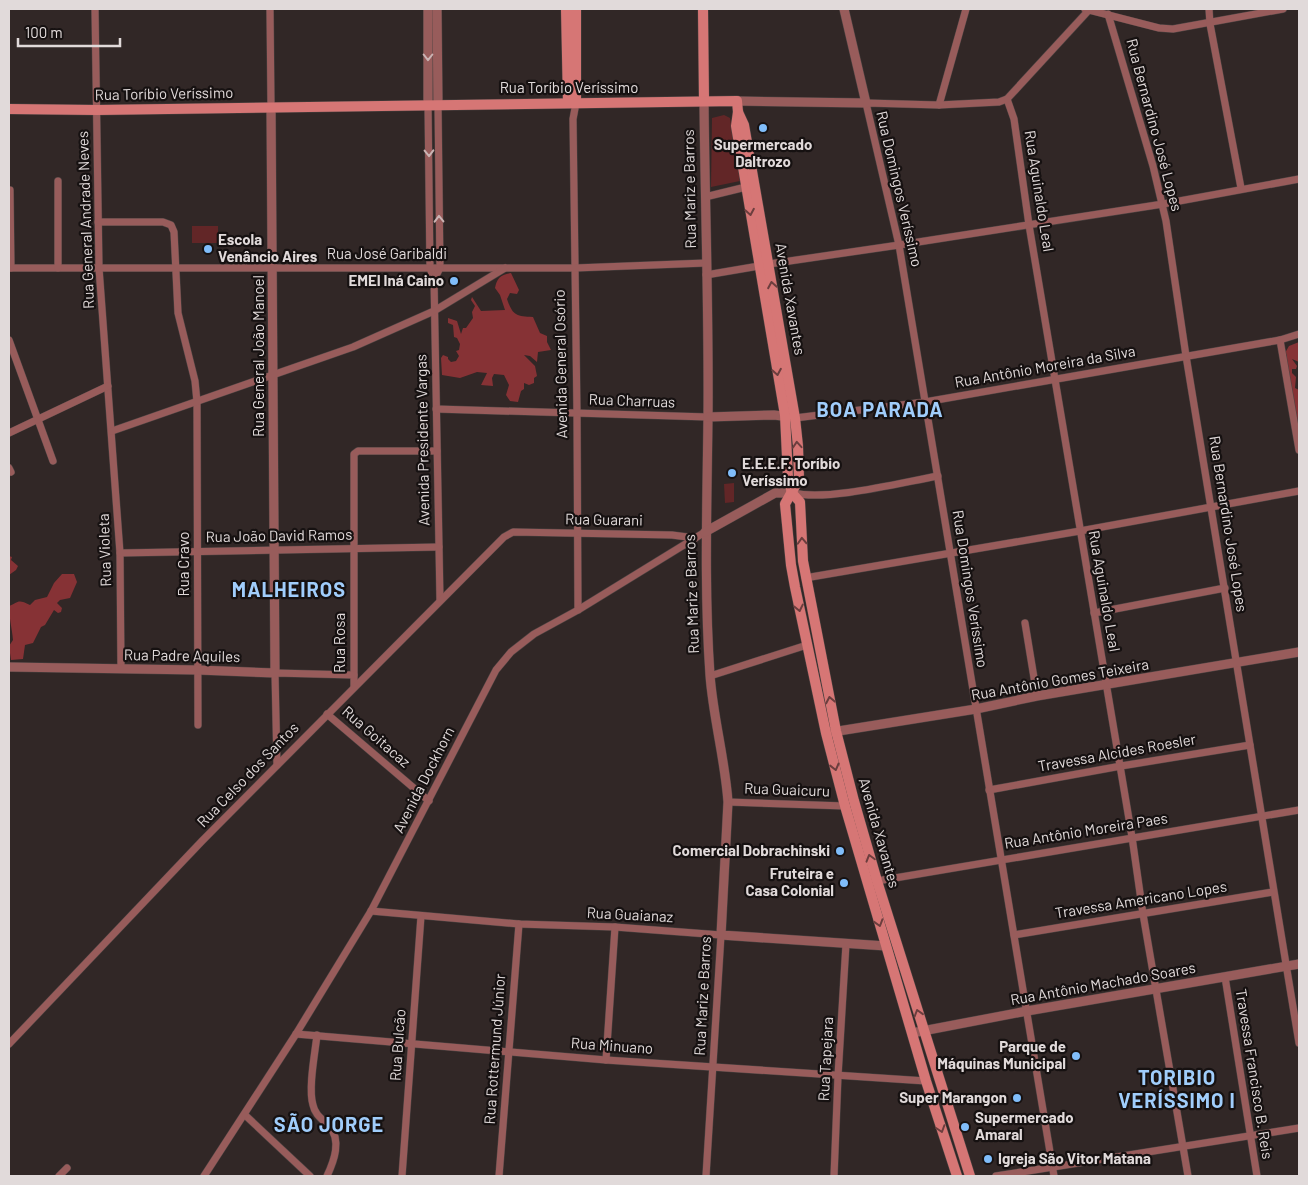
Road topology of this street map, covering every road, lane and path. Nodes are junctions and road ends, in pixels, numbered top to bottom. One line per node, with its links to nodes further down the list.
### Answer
1 (96, 9): 25 (street, Rua General Andrade Neves)
2 (270, 9): 23 (street, Rua General João Manoel)
3 (428, 9): 21 (street, Avenida Presidente Vargas, one-way to 21)
4 (437, 9): 21 (street, Avenida Presidente Vargas)
5 (566, 9): 15 (main road, Avenida General Osório)
6 (576, 9): 15 (main road, Avenida General Osório)
7 (704, 9): 17 (main road, Rua Mariz e Barros)
8 (844, 9): 20 (street, Rua Domingos Veríssimo)
9 (966, 9): 22 (street)
10 (1087, 9): 13 (street); 16 (street)
11 (1209, 9): 14 (street)
12 (1283, 9): 14 (street)
13 (1108, 14): 14 (street); 33 (street, Rua Bernardino José Lopes)
14 (1210, 24): 30 (street)
15 (571, 38): 19 (main road, Avenida General Osório)
16 (1006, 99): 22 (street, Rua Toríbio Veríssimo); 35 (street, Rua Aguinaldo Leal)
17 (704, 101): 18 (main road, Rua Toríbio Veríssimo); 19 (main road, Rua Toríbio Veríssimo); 32 (street, Rua Mariz e Barros)
18 (737, 101): 20 (street, Rua Toríbio Veríssimo); 26 (main road, Avenida Xavantes)
19 (572, 103): 21 (main road, Rua Toríbio Veríssimo); 47 (street, Avenida General Osório)
20 (866, 103): 22 (street, Rua Toríbio Veríssimo); 36 (street, Rua Domingos Veríssimo)
21 (433, 104): 23 (main road, Rua Toríbio Veríssimo); 45 (street, Avenida Presidente Vargas, one-way to 45); 46 (street, Avenida Presidente Vargas, one-way to 21)
22 (939, 105)
23 (271, 106): 25 (main road, Rua Toríbio Veríssimo); 44 (street, Rua General João Manoel)
24 (9, 109): 25 (main road, Rua Toríbio Veríssimo)
25 (97, 110): 34 (street, Rua General Andrade Neves)
26 (738, 112): 29 (main road, Avenida Xavantes); 38 (main road, Avenida Xavantes)
27 (1299, 178): 30 (street)
28 (58, 181): 41 (street)
29 (746, 187): 32 (street); 38 (main road, Avenida Xavantes, one-way to 38)
30 (1241, 188): 33 (street)
31 (10, 190): 40 (street)
32 (705, 197): 37 (street, Rua Mariz e Barros)
33 (1163, 204): 35 (street); 54 (street, Rua Bernardino José Lopes)
34 (98, 222): 42 (street, Rua General Andrade Neves); 43 (street, Rua Cravo)
35 (1030, 225): 36 (street); 56 (street, Rua Aguinaldo Leal)
36 (899, 245): 38 (street); 59 (street, Rua Domingos Veríssimo)
37 (706, 263): 47 (street, Rua José Garibaldi); 48 (street, Rua Mariz e Barros)
38 (764, 265): 48 (street); 63 (main road, Avenida Xavantes)
39 (507, 267): 46 (street, Rua José Garibaldi); 47 (street, Rua José Garibaldi); 50 (street)
40 (10, 268): 41 (street, Rua José Garibaldi)
41 (58, 268): 42 (street, Rua José Garibaldi)
42 (99, 268): 43 (street, Rua José Garibaldi); 57 (street, Rua General Andrade Neves)
43 (177, 268): 44 (street, Rua José Garibaldi); 58 (street, Rua Cravo)
44 (272, 268): 45 (street, Rua José Garibaldi); 55 (street, Rua General João Manoel)
45 (430, 268): 46 (street, Rua José Garibaldi); 49 (street, Avenida Presidente Vargas)
46 (440, 268): 49 (street, Avenida Presidente Vargas)
47 (575, 268): 61 (street, Avenida General Osório)
48 (706, 275): 62 (street, Rua Mariz e Barros)
49 (434, 280): 50 (street, Avenida Presidente Vargas)
50 (434, 311): 55 (street); 60 (street, Avenida Presidente Vargas)
51 (1299, 334): 53 (street, Rua Antônio Moreira da Silva)
52 (9, 340): 64 (street)
53 (1280, 340): 54 (street, Rua Antônio Moreira da Silva); 67 (street)
54 (1186, 356): 56 (street, Rua Antônio Moreira da Silva); 75 (street, Rua Bernardino José Lopes)
55 (273, 376): 58 (street); 84 (street, Rua General João Manoel)
56 (1056, 380): 59 (street, Rua Antônio Moreira da Silva); 76 (street, Rua Aguinaldo Leal)
57 (108, 386): 64 (street); 65 (street, Rua General Andrade Neves)
58 (197, 402): 65 (street); 83 (street, Rua Cravo)
59 (925, 402): 63 (street, Rua Antônio Moreira da Silva); 70 (street, Rua Domingos Veríssimo)
60 (436, 409): 61 (street, Rua Charruas); 68 (street, Avenida Presidente Vargas)
61 (577, 413): 62 (street, Rua Charruas); 79 (street, Avenida General Osório)
62 (708, 417): 63 (street); 78 (street, Rua Mariz e Barros)
63 (790, 417): 72 (main road, Avenida Xavantes)
64 (37, 420): 66 (street); 69 (street)
65 (112, 431): 86 (street, Rua Violeta)
66 (9, 433)
67 (1299, 450)
68 (437, 451): 81 (street, Avenida Presidente Vargas); 82 (street, Rua Rosa)
69 (53, 461)
70 (938, 476): 72 (street); 85 (street, Rua Domingos Veríssimo)
71 (1299, 491): 75 (street)
72 (792, 492): 73 (street, Avenida Dockhorn); 74 (main road); 87 (main road, Avenida Xavantes, one-way to 72)
73 (767, 496): 74 (street); 78 (street, Avenida Dockhorn)
74 (786, 504): 93 (main road, Avenida Xavantes, one-way to 93)
75 (1212, 507): 76 (street); 88 (street, Rua Bernardino José Lopes)
76 (1080, 531): 85 (street); 91 (street, Rua Aguinaldo Leal)
77 (514, 532): 79 (street, Rua Guarani); 89 (street, Rua Celso dos Santos)
78 (705, 532): 80 (street, Avenida Dockhorn); 101 (street, Rua Mariz e Barros)
79 (578, 533): 80 (street, Rua Guarani); 90 (street, Avenida General Osório)
80 (695, 538): 90 (street, Avenida Dockhorn)
81 (439, 547): 82 (street, Rua João David Ramos); 89 (street, Avenida Presidente Vargas)
82 (355, 548): 84 (street, Rua João David Ramos); 100 (street, Rua Rosa)
83 (198, 551): 84 (street, Rua João David Ramos); 86 (street, Rua João David Ramos); 98 (street, Rua Cravo)
84 (274, 551): 99 (street, Rua General João Manoel)
85 (951, 552): 87 (street); 105 (street, Rua Domingos Veríssimo)
86 (120, 553): 97 (street, Rua Violeta)
87 (806, 578): 108 (main road, Avenida Xavantes, one-way to 87)
88 (1224, 588): 91 (street); 95 (street, Rua Bernardino José Lopes)
89 (440, 600): 103 (street, Rua Celso dos Santos)
90 (578, 610): 113 (street, Avenida Dockhorn)
91 (1094, 613): 102 (street, Rua Aguinaldo Leal)
92 (1025, 623): 104 (street)
93 (807, 645): 101 (street); 108 (main road, Avenida Xavantes)
94 (1299, 652): 95 (street, Rua Antônio Gomes Teixeira)
95 (1238, 663): 102 (street, Rua Antônio Gomes Teixeira); 109 (street, Rua Bernardino José Lopes)
96 (9, 667): 97 (street, Rua Padre Aquiles)
97 (121, 669): 98 (street, Rua Padre Aquiles)
98 (198, 670): 99 (street, Rua Padre Aquiles); 107 (street, Rua Cravo)
99 (275, 673): 100 (street, Rua Padre Aquiles); 110 (street)
100 (354, 675): 103 (street, Rua Rosa)
101 (710, 676): 114 (street, Rua Mariz e Barros)
102 (1106, 685): 104 (street, Rua Antônio Gomes Teixeira); 111 (street, Rua Aguinaldo Leal)
103 (354, 687): 106 (street, Rua Celso dos Santos)
104 (1037, 696): 105 (street, Rua Antônio Gomes Teixeira)
105 (976, 708): 108 (street, Rua Antônio Gomes Teixeira); 112 (street, Rua Domingos Veríssimo)
106 (327, 714): 110 (street, Rua Celso dos Santos); 113 (street, Rua Goitacaz)
107 (198, 725)
108 (831, 732): 115 (main road, Avenida Xavantes, one-way to 115); 120 (main road, Avenida Xavantes, one-way to 108)
109 (1250, 745): 111 (street, Travessa Alcides Roesler); 117 (street, Rua Bernardino José Lopes)
110 (277, 765): 142 (street, Rua Celso dos Santos)
111 (1121, 766): 112 (street, Travessa Alcides Roesler); 118 (street, Rua Aguinaldo Leal)
112 (989, 790): 119 (street, Rua Domingos Veríssimo)
113 (429, 801): 122 (street, Avenida Dockhorn)
114 (728, 802): 115 (street, Rua Guaicuru); 127 (street, Rua Mariz e Barros)
115 (844, 806): 130 (main road, Avenida Xavantes, one-way to 130)
116 (1299, 810): 117 (street, Rua Antônio Moreira Paes)
117 (1261, 817): 118 (street, Rua Antônio Moreira Paes); 121 (street, Rua Bernardino José Lopes)
118 (1132, 837): 119 (street, Rua Antônio Moreira Paes); 123 (street, Rua Aguinaldo Leal)
119 (1001, 859): 120 (street, Rua Antônio Moreira Paes); 128 (street, Rua Domingos Veríssimo)
120 (877, 881): 136 (main road, Avenida Xavantes, one-way to 120)
121 (1273, 892): 123 (street, Travessa Americano Lopes); 132 (street, Rua Bernardino José Lopes)
122 (372, 911): 124 (street, Rua Guaianaz); 138 (street, Avenida Dockhorn)
123 (1143, 914): 128 (street, Travessa Americano Lopes); 134 (street, Rua Aguinaldo Leal)
124 (421, 916): 125 (street, Rua Guaianaz); 140 (street, Rua Bulcão)
125 (519, 924): 126 (street, Rua Guaianaz); 143 (street, Rua Rottermund Júnior)
126 (615, 928): 127 (street, Rua Guaianaz); 144 (street)
127 (721, 935): 129 (street, Rua Guaianaz); 145 (street, Rua Mariz e Barros)
128 (1014, 935): 135 (street, Rua Domingos Veríssimo)
129 (846, 944): 130 (street, Rua Guaianaz); 146 (street, Rua Tapejara)
130 (886, 946): 137 (main road, Avenida Xavantes)
131 (1299, 964): 132 (street, Rua Antônio Machado Soares)
132 (1286, 966): 133 (street, Rua Antônio Machado Soares); 141 (street, Rua Bernardino José Lopes)
133 (1225, 977): 134 (street, Rua Antônio Machado Soares); 150 (street, Travessa Francisco B. Reis)
134 (1156, 989): 135 (street, Rua Antônio Machado Soares); 151 (street, Rua Aguinaldo Leal)
135 (1027, 1011): 136 (street, Rua Antônio Machado Soares); 152 (street, Rua Domingos Veríssimo)
136 (924, 1030): 137 (street, Rua Antônio Machado Soares); 163 (main road, Avenida Xavantes)
137 (912, 1033): 147 (main road, Avenida Xavantes)
138 (296, 1034): 139 (street, Rua Minuano); 148 (street, Avenida Dockhorn)
139 (317, 1035): 140 (street, Rua Minuano); 157 (street)
140 (412, 1042): 143 (street, Rua Minuano); 158 (street, Rua Bulcão)
141 (1299, 1043)
142 (9, 1044)
143 (509, 1052): 144 (street, Rua Minuano); 159 (street, Rua Rottermund Júnior)
144 (606, 1060): 145 (street, Rua Minuano)
145 (714, 1066): 146 (street, Rua Minuano); 160 (street, Rua Mariz e Barros)
146 (838, 1076): 147 (street, Rua Minuano); 161 (street, Rua Tapejara)
147 (926, 1081): 162 (main road, Avenida Xavantes, one-way to 162)
148 (245, 1115): 155 (street, Avenida Dockhorn); 156 (street)
149 (1299, 1128): 150 (street)
150 (1250, 1136): 151 (street); 167 (street, Travessa Francisco B. Reis)
151 (1183, 1146): 152 (street); 166 (street, Rua Aguinaldo Leal)
152 (1052, 1167): 164 (street); 165 (street, Rua Domingos Veríssimo)
153 (68, 1168): 154 (street)
154 (59, 1176)
155 (204, 1176)
156 (310, 1176)
157 (326, 1176)
158 (402, 1176)
159 (499, 1176)
160 (706, 1176)
161 (834, 1176)
162 (957, 1176)
163 (970, 1176)
164 (996, 1176)
165 (1054, 1176)
166 (1188, 1176)
167 (1257, 1176)

